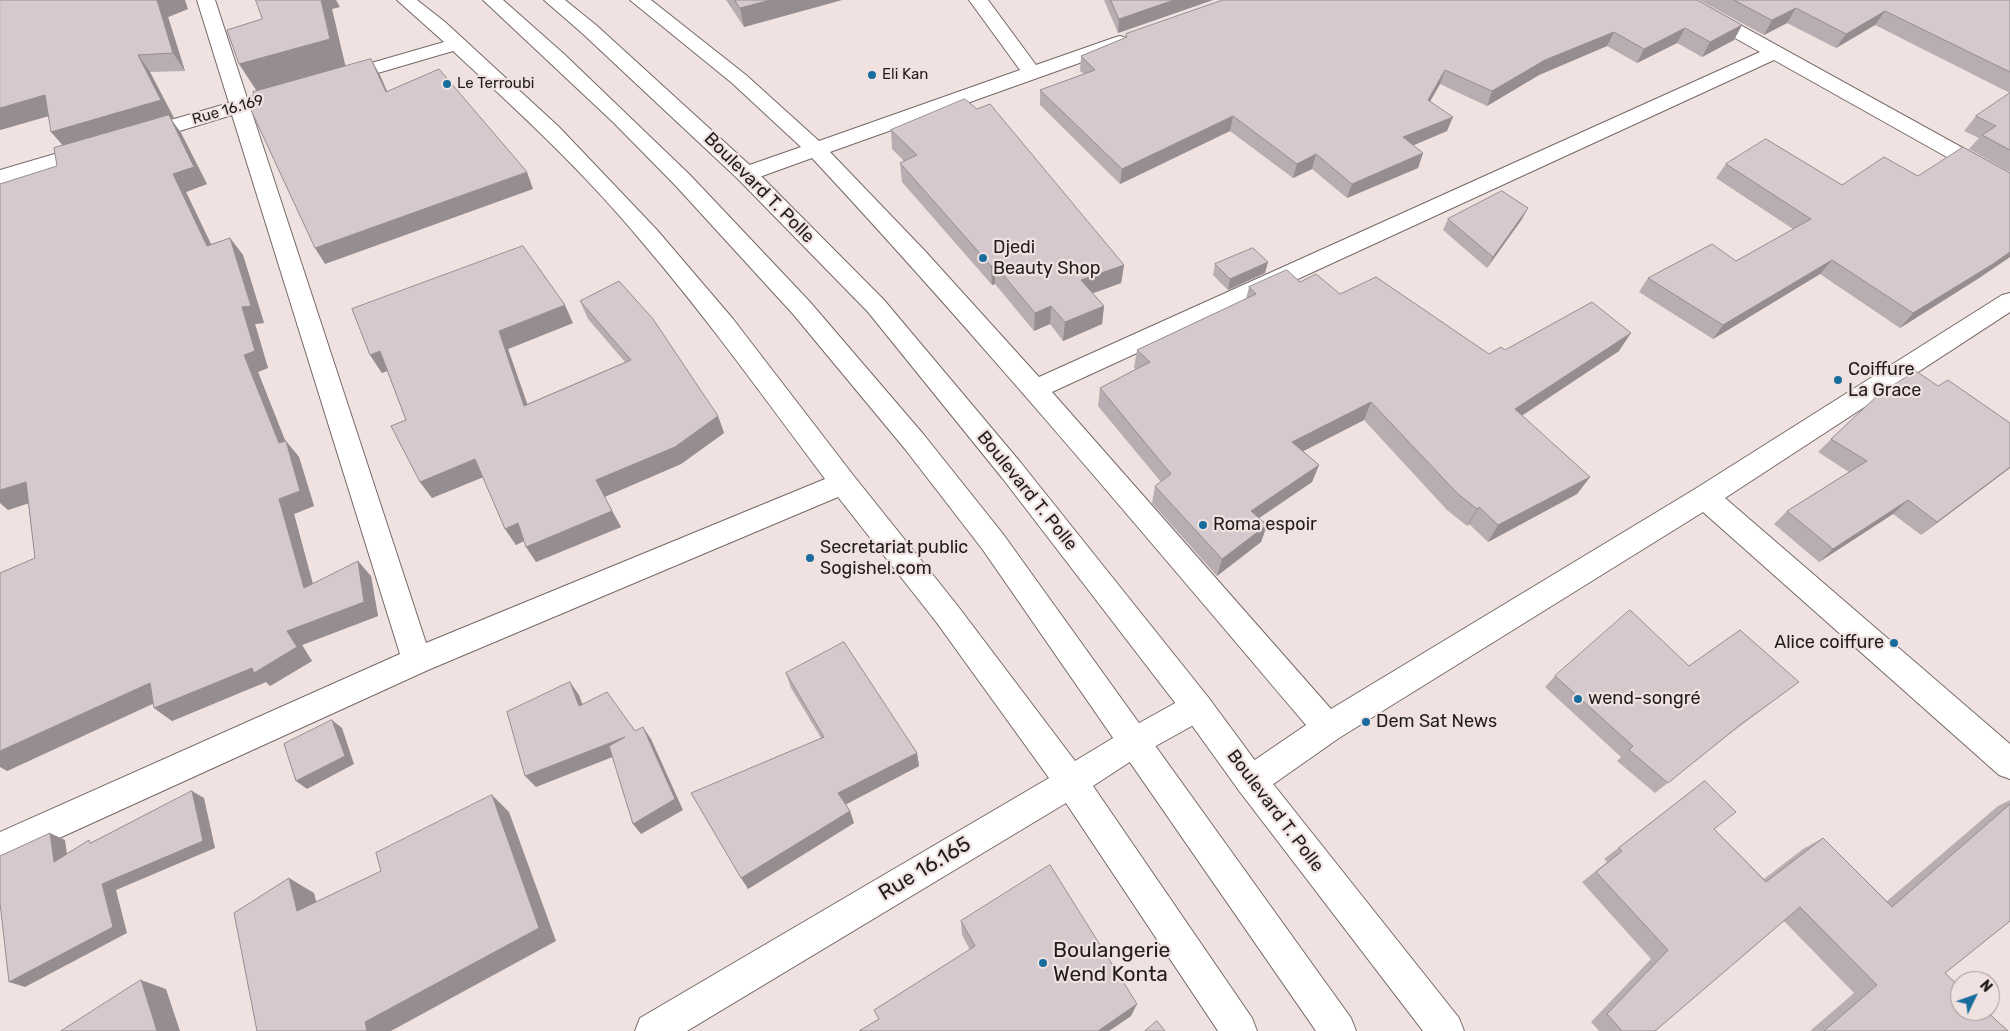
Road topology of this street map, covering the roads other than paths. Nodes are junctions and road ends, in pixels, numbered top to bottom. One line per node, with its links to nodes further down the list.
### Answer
1 (206, 0): 14 (main road)
2 (406, 0): 9 (main road)
3 (492, 0): 26 (main road)
4 (553, 0): 16 (main road, Boulevard T. Polle)
5 (639, 0): 15 (main road)
6 (978, 0): 11 (main road)
7 (1681, 0): 10 (main road)
8 (1134, 37): 11 (main road)
9 (456, 44): 12 (main road); 21 (main road)
10 (1774, 53): 18 (main road); 20 (main road)
11 (1032, 73): 15 (main road)
12 (324, 82)
13 (277, 96): 14 (main road, Rue 16.169)
14 (239, 106): 17 (main road, Rue 16.169); 23 (main road)
15 (815, 149): 16 (main road); 20 (main road)
16 (746, 174): 24 (main road, Boulevard T. Polle)
17 (0, 177)
18 (2010, 184)
19 (2010, 301): 22 (main road)
20 (1035, 389): 25 (main road)
21 (843, 483): 23 (main road); 29 (main road)
22 (1705, 497): 25 (main road); 27 (main road)
23 (417, 661): 30 (main road)
24 (1197, 706): 26 (main road, Rue 16.165); 28 (main road, Boulevard T. Polle)
25 (1328, 728): 28 (main road)
26 (1134, 742): 29 (main road, Rue 16.165); 33 (main road)
27 (2010, 764)
28 (1251, 781): 34 (main road, Boulevard T. Polle)
29 (1071, 782): 31 (main road, Rue 16.165); 32 (main road)
30 (0, 849)
31 (653, 1031)
32 (1239, 1031)
33 (1338, 1031)
34 (1446, 1031)

